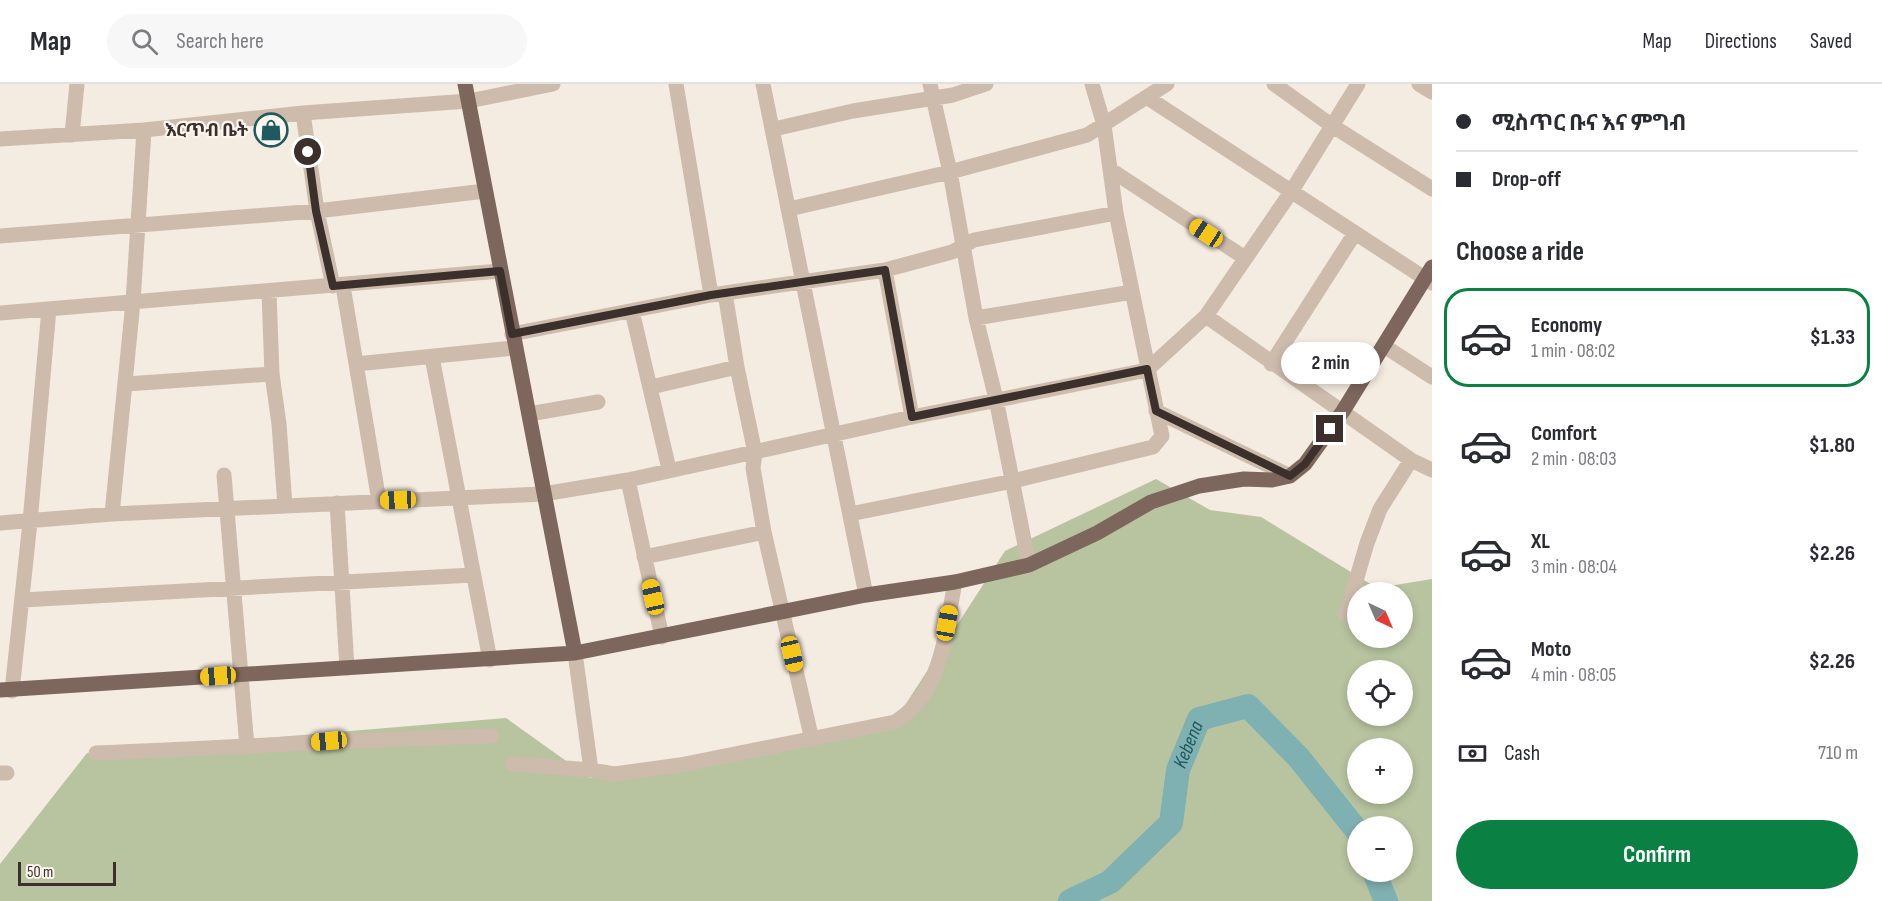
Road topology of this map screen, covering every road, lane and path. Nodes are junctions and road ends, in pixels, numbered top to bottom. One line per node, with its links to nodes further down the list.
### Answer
1 (77, 84): 21 (street)
2 (465, 84): 15 (main road)
3 (553, 84): 15 (street)
4 (676, 84): 43 (street)
5 (763, 84): 19 (street)
6 (986, 84): 12 (street)
7 (1092, 84): 17 (street)
8 (1167, 84): 14 (street)
9 (1274, 84): 18 (street)
10 (1358, 84): 18 (street)
11 (1419, 84): 13 (street)
12 (931, 91): 19 (street); 24 (street)
13 (1432, 92)
14 (1148, 98): 17 (street); 27 (street)
15 (469, 101): 16 (street); 26 (main road)
16 (303, 113): 20 (street); 29 (street)
17 (1104, 125): 23 (street); 24 (street)
18 (1331, 125): 25 (street); 27 (street)
19 (774, 129): 28 (street)
20 (144, 130): 21 (street); 31 (street)
21 (72, 135): 22 (street)
22 (0, 139)
23 (1111, 170): 30 (street); 35 (street)
24 (950, 172): 28 (street); 34 (street)
25 (1432, 189)
26 (485, 191): 29 (street); 37 (main road)
27 (1291, 192): 32 (street); 35 (street)
28 (789, 209): 39 (street)
29 (316, 211): 31 (street); 40 (street)
30 (1116, 213): 34 (street); 42 (street)
31 (140, 224): 33 (street); 44 (street)
32 (1355, 233): 38 (street); 54 (street)
33 (0, 236)
34 (962, 245): 36 (street); 49 (street)
35 (1245, 258): 48 (street)
36 (885, 270): 39 (street); 66 (street)
37 (500, 271): 40 (street); 50 (main road)
38 (1430, 276): 51 (main road)
39 (804, 282): 43 (street); 67 (street)
40 (338, 286): 41 (street); 53 (street)
41 (269, 292): 44 (street); 57 (street)
42 (1132, 292): 49 (street); 56 (street)
43 (718, 294): 46 (street); 55 (street)
44 (133, 302): 45 (street); 59 (street)
45 (49, 309): 47 (street); 85 (street)
46 (632, 311): 50 (street); 60 (street)
47 (0, 313)
48 (1206, 316): 54 (street); 56 (street)
49 (976, 318): 61 (street)
50 (513, 341): 52 (street); 65 (main road)
51 (1384, 346): 58 (street); 64 (main road)
52 (432, 357): 53 (street); 77 (street)
53 (356, 364): 78 (street)
54 (1271, 364): 64 (street)
55 (737, 367): 60 (street); 68 (street)
56 (1147, 369): 61 (street); 63 (street)
57 (272, 374): 59 (street); 80 (street)
58 (1432, 377)
59 (126, 384): 82 (street)
60 (651, 387): 70 (street)
61 (996, 399): 66 (street); 75 (street)
62 (598, 402): 65 (street)
63 (1156, 411): 73 (street); 75 (street)
64 (1343, 411): 69 (street); 73 (main road)
65 (529, 414): 76 (main road)
66 (912, 417): 67 (street)
67 (835, 435): 68 (street); 83 (street)
68 (755, 453): 70 (street); 86 (street)
69 (1411, 460): 71 (street); 96 (street)
70 (669, 469): 74 (street)
71 (1432, 470)
72 (224, 475): 81 (street)
73 (1290, 476): 88 (main road)
74 (628, 480): 76 (street); 87 (street)
75 (1013, 481): 83 (street); 88 (street)
76 (543, 494): 77 (street); 98 (main road)
77 (458, 498): 78 (street); 89 (street)
78 (379, 501): 79 (street)
79 (337, 503): 80 (street); 91 (street)
80 (285, 506): 81 (street)
81 (228, 510): 82 (street); 92 (street)
82 (112, 514): 85 (street)
83 (850, 514): 93 (street)
84 (0, 522): 85 (street)
85 (30, 522): 94 (street)
86 (764, 532): 87 (street); 95 (street)
87 (644, 557): 97 (street)
88 (1029, 565): 90 (main road)
89 (472, 575): 91 (street); 99 (street)
90 (955, 582): 93 (main road); 104 (street)
91 (342, 583): 92 (street); 100 (street)
92 (232, 590): 94 (street); 101 (street)
93 (866, 595): 95 (main road)
94 (22, 600): 102 (street)
95 (782, 612): 97 (main road); 104 (street)
96 (1346, 615)
97 (662, 637): 98 (main road)
98 (575, 653): 99 (main road); 108 (street)
99 (490, 660): 100 (main road)
100 (347, 668): 101 (main road)
101 (241, 675): 102 (main road); 105 (street)
102 (6, 690)
103 (491, 736): 105 (street)
104 (813, 740): 108 (street)
105 (246, 747): 106 (street)
106 (96, 753)
107 (513, 764): 108 (street)
108 (591, 770)

